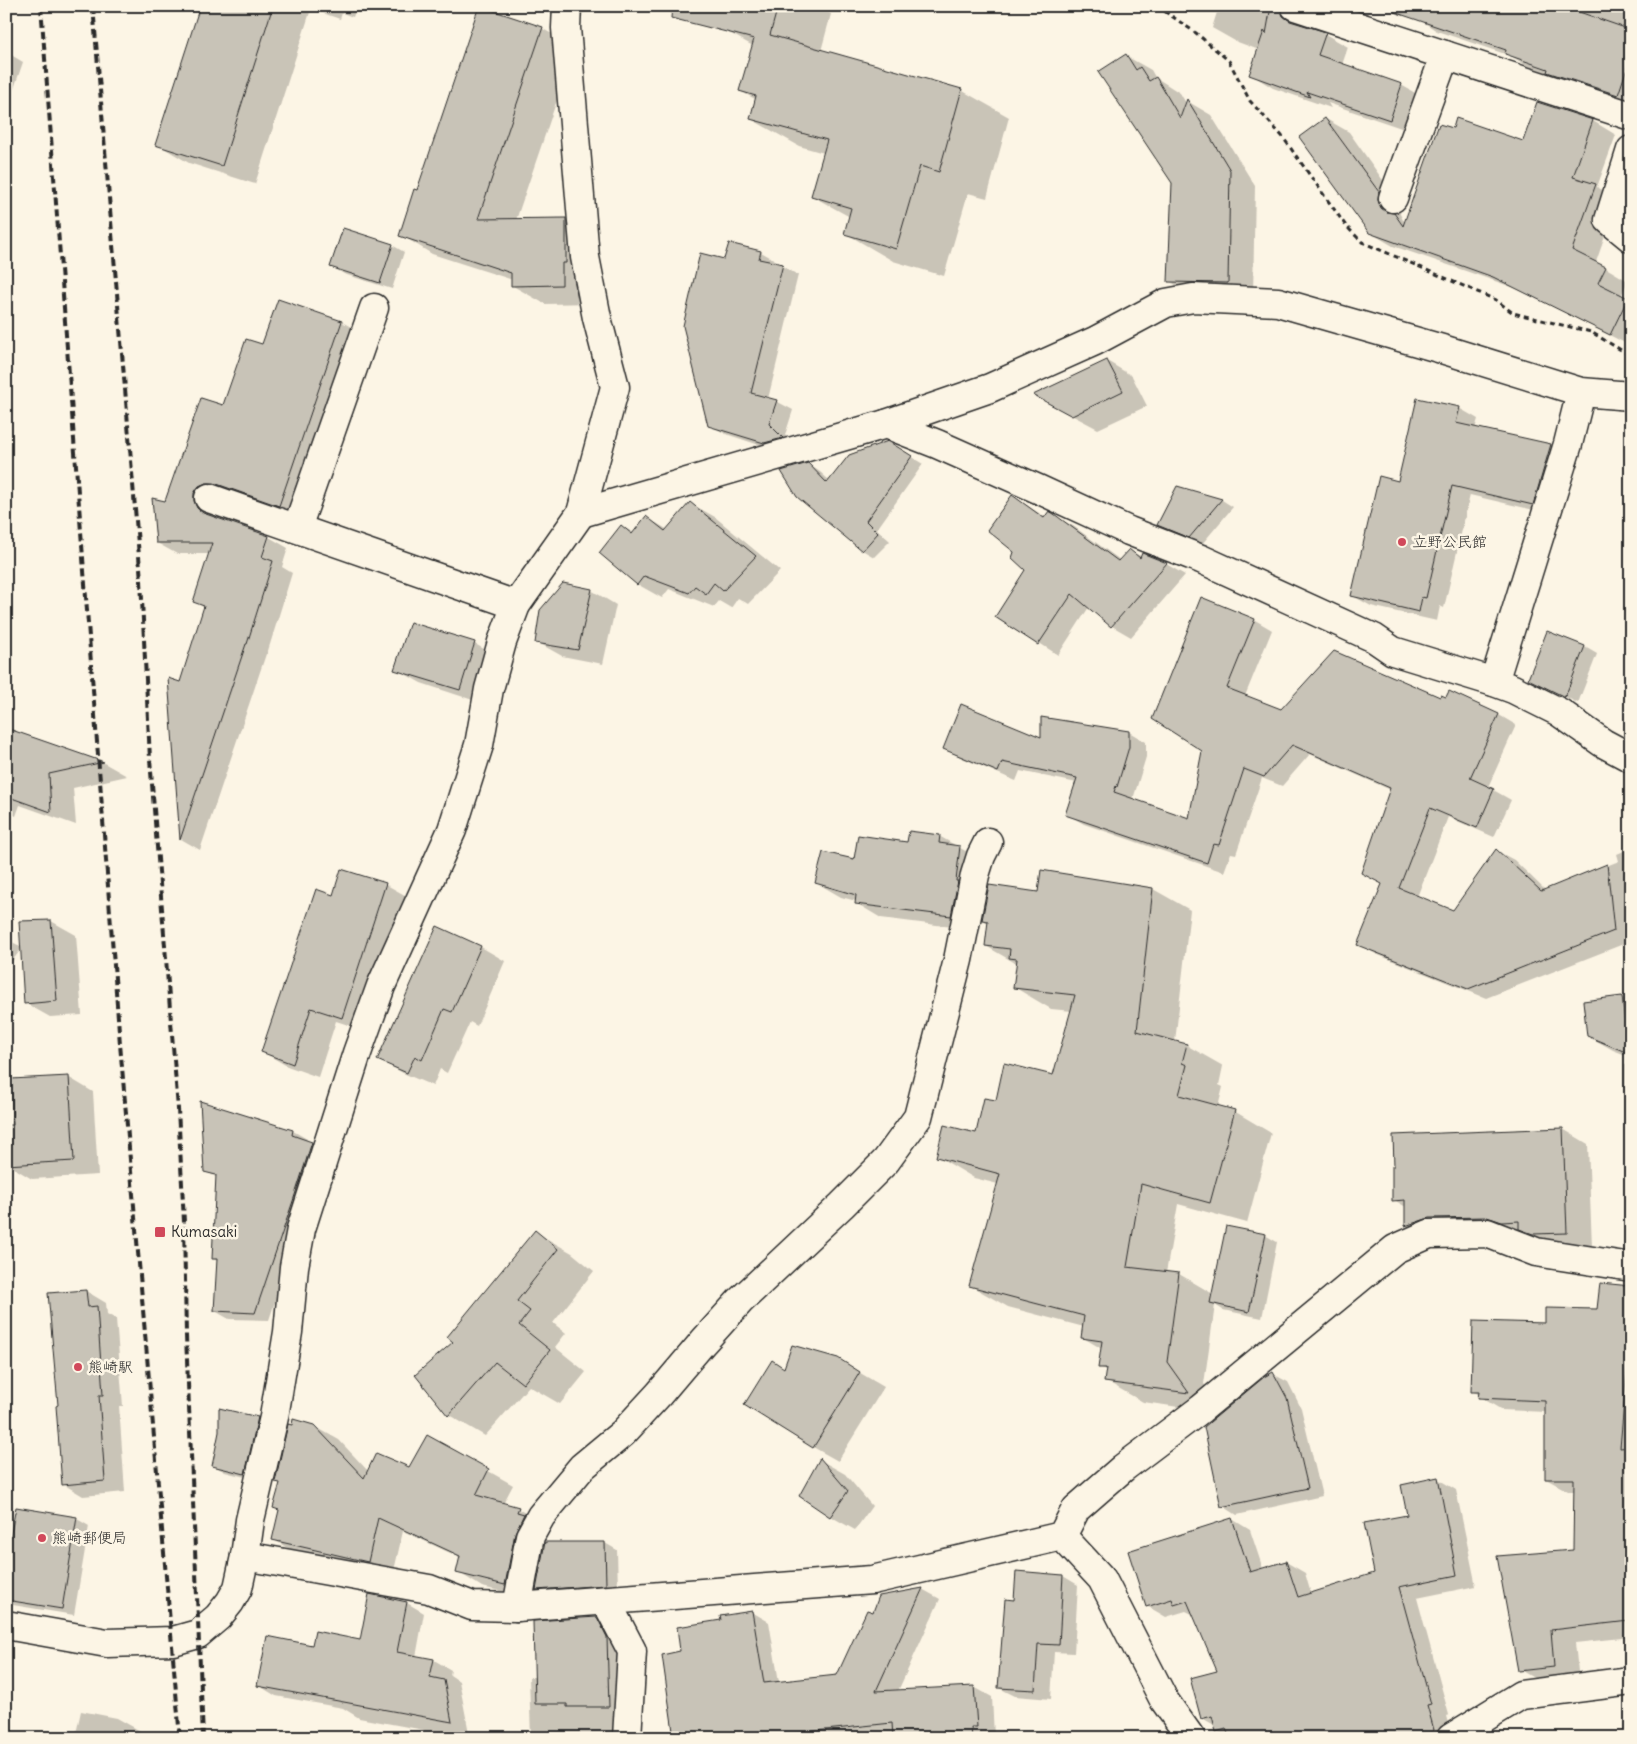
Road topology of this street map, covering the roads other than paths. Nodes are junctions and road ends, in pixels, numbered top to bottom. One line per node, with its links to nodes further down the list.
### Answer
1 (567, 6): 13 (street)
2 (1295, 6): 3 (street)
3 (1445, 55): 4 (street); 6 (street)
4 (1631, 116)
5 (1631, 150): 7 (street)
6 (1393, 198)
7 (1631, 238)
8 (374, 308): 14 (street)
9 (1581, 392): 10 (street); 11 (street); 16 (street)
10 (1631, 396)
11 (886, 424): 13 (street); 16 (street)
12 (209, 498): 14 (street)
13 (581, 513): 15 (street)
14 (297, 528): 15 (street)
15 (516, 605): 21 (street)
16 (1494, 682): 17 (street)
17 (1631, 758)
18 (988, 842): 23 (street)
19 (1631, 1267): 20 (street)
20 (1062, 1536): 22 (street); 27 (street)
21 (245, 1556): 23 (street); 24 (street)
22 (606, 1601): 23 (street); 26 (street)
23 (517, 1607)
24 (6, 1625)
25 (1631, 1681): 28 (street)
26 (627, 1738)
27 (1191, 1738)
28 (1451, 1738)

